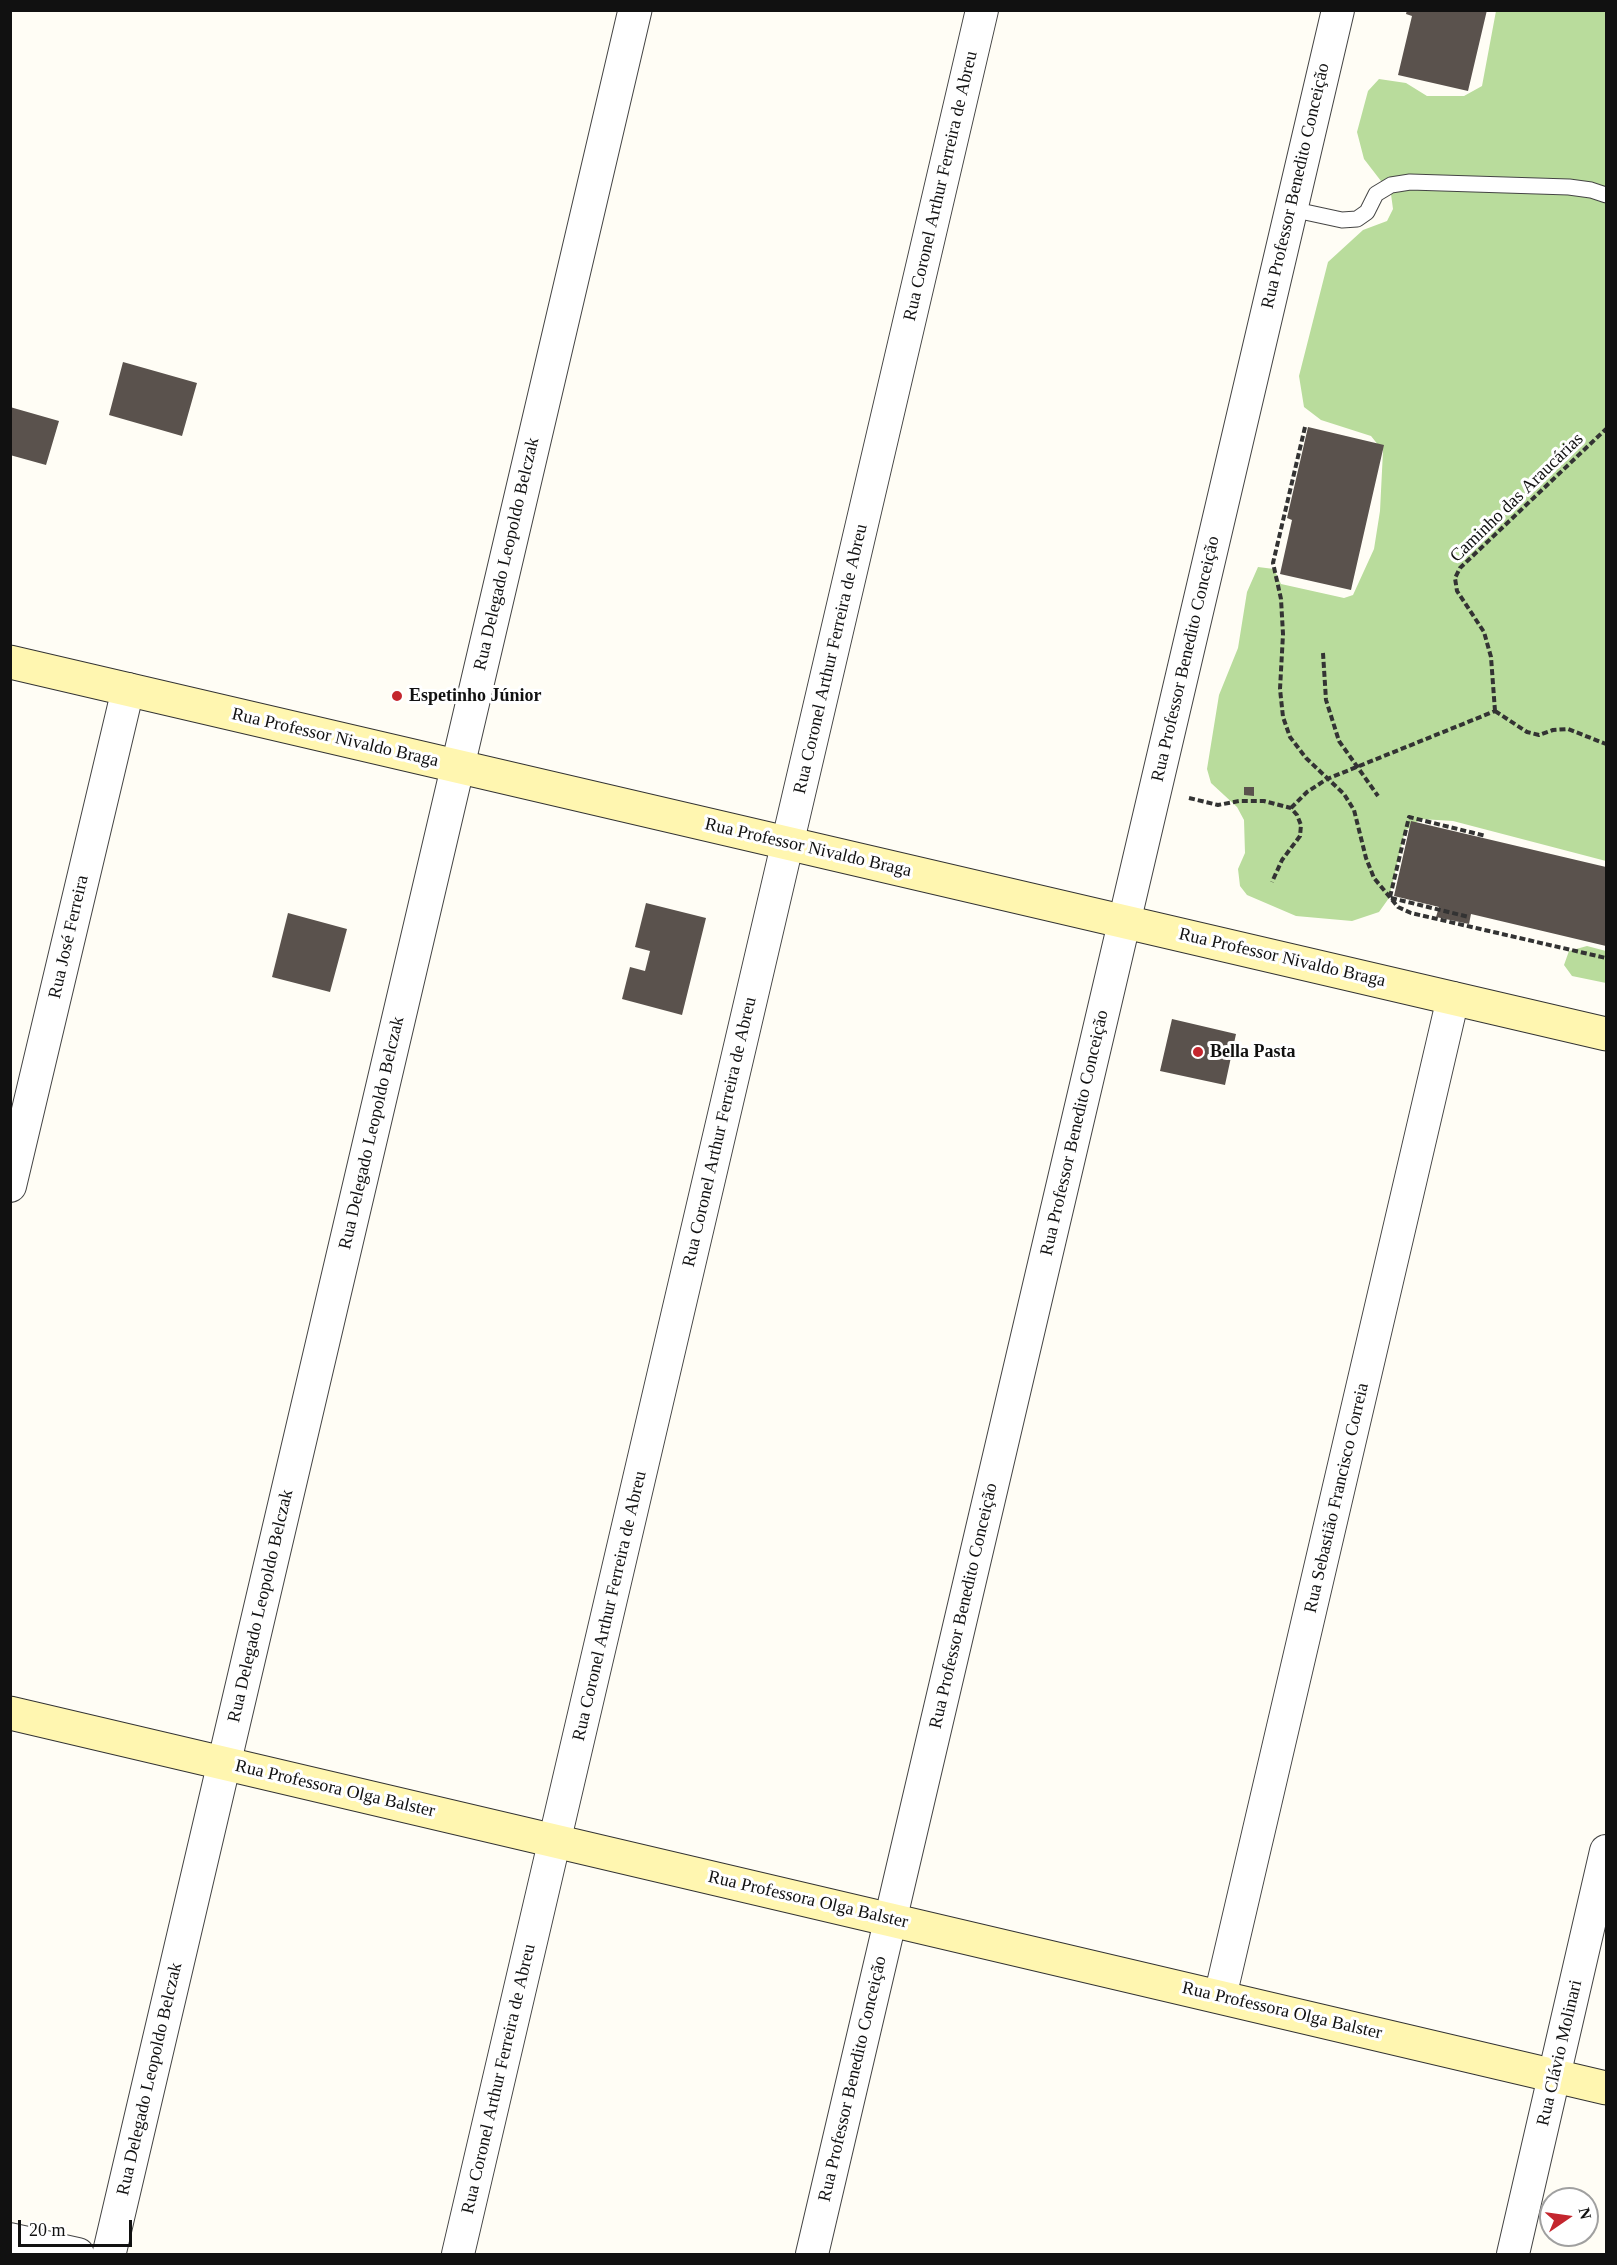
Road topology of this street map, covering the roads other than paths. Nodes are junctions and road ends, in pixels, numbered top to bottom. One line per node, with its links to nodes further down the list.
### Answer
1 (634, 10): 8 (street, Rua Delegado Leopoldo Belczak)
2 (982, 10): 9 (street, Rua Coronel Arthur Ferreira de Abreu)
3 (1338, 10): 5 (street, Rua Professor Benedito Conceição)
4 (1606, 195): 5 (lane)
5 (1291, 208): 10 (street, Rua Professor Benedito Conceição)
6 (10, 662): 7 (main road, Rua Professor Nivaldo Braga)
7 (128, 689): 8 (main road, Rua Professor Nivaldo Braga); 13 (street, Rua José Ferreira)
8 (458, 766): 9 (main road, Rua Professor Nivaldo Braga); 15 (street, Rua Delegado Leopoldo Belczak)
9 (788, 844): 10 (main road, Rua Professor Nivaldo Braga); 16 (street, Rua Coronel Arthur Ferreira de Abreu)
10 (1125, 922): 11 (main road, Rua Professor Nivaldo Braga); 18 (street, Rua Professor Benedito Conceição)
11 (1453, 998): 12 (main road, Rua Professor Nivaldo Braga); 19 (street, Rua Sebastião Francisco Correia)
12 (1606, 1034)
13 (10, 1186)
14 (10, 1713): 15 (main road, Rua Professora Olga Balster)
15 (224, 1763): 16 (main road, Rua Professora Olga Balster); 24 (street, Rua Delegado Leopoldo Belczak)
16 (555, 1841): 18 (main road, Rua Professora Olga Balster); 25 (street, Rua Coronel Arthur Ferreira de Abreu)
17 (1606, 1851): 20 (street, Rua Clávio Molinari)
18 (891, 1920): 19 (main road, Rua Professora Olga Balster); 26 (street, Rua Professor Benedito Conceição)
19 (1220, 1997): 20 (main road, Rua Professora Olga Balster)
20 (1554, 2076): 21 (main road, Rua Professora Olga Balster); 27 (street, Rua Clávio Molinari)
21 (1606, 2088)
22 (10, 2239): 23 (street)
23 (78, 2254)
24 (109, 2254)
25 (458, 2254)
26 (812, 2254)
27 (1513, 2254)

